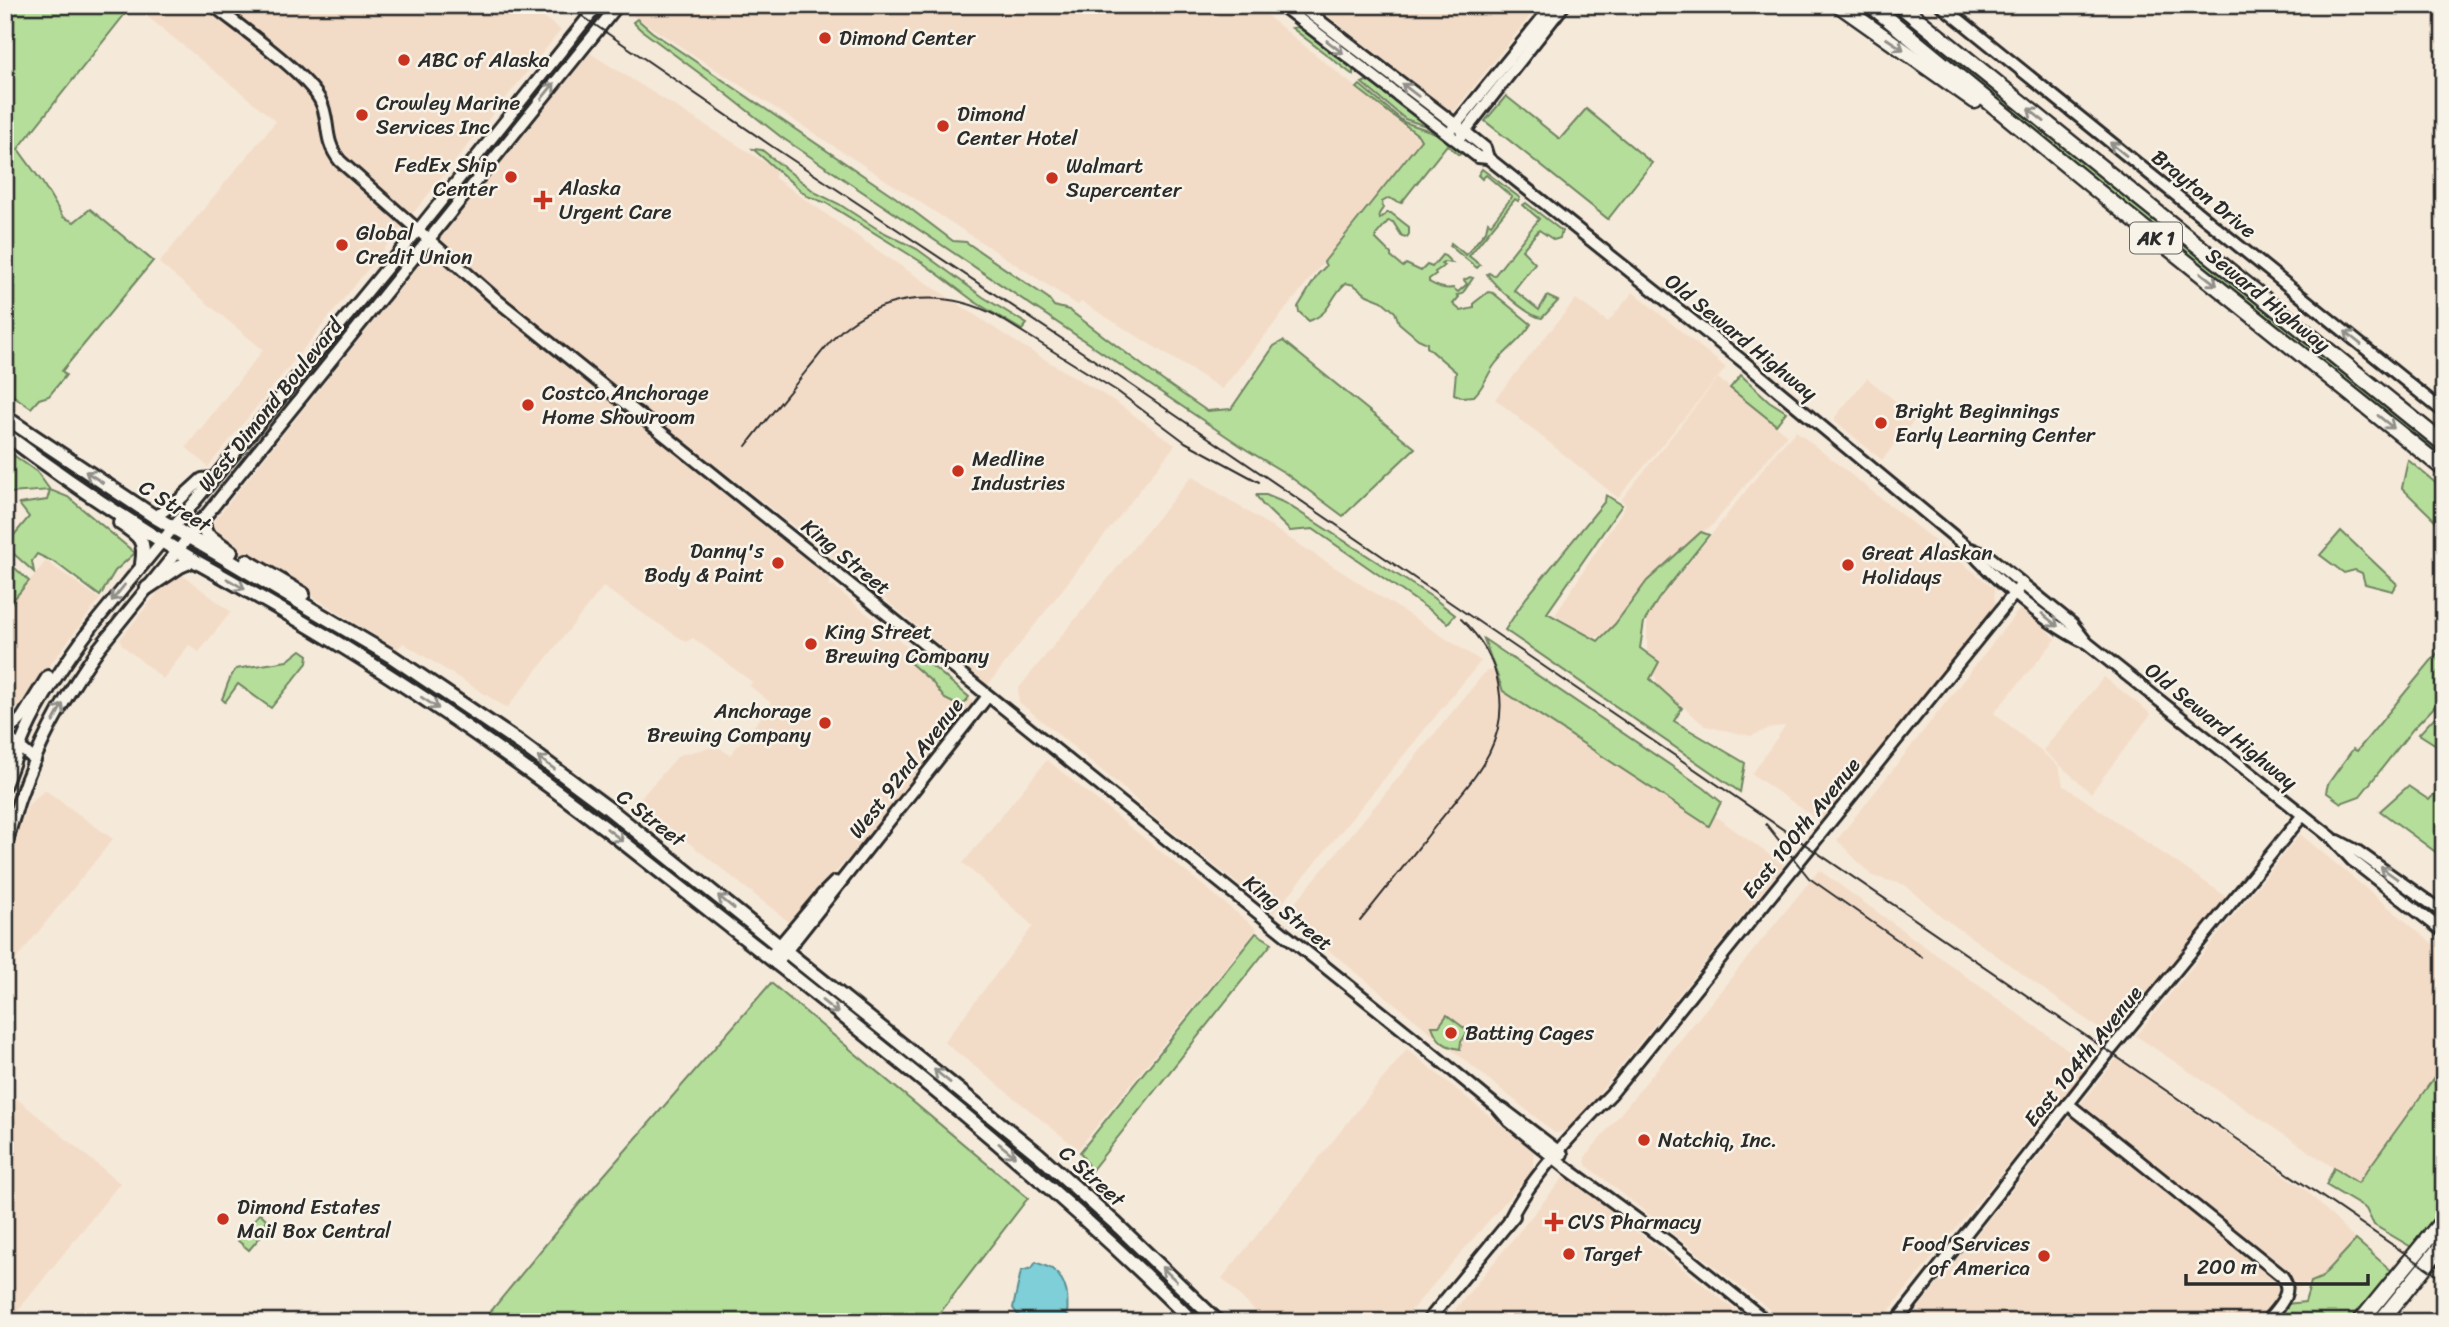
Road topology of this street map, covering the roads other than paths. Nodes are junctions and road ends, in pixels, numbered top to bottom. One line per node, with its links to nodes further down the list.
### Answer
1 (214, 5): 16 (street, King Street)
2 (598, 5): 16 (street, West Dimond Boulevard)
3 (618, 5): 17 (street, West Dimond Boulevard, one-way to 3)
4 (1281, 5): 13 (street, Old Seward Highway, one-way to 13)
5 (1299, 5): 12 (street, Old Seward Highway, one-way to 5)
6 (1553, 5): 12 (street)
7 (1564, 5): 12 (street)
8 (1839, 5): 15 (highway, one-way to 15)
9 (1871, 5): 15 (highway, Seward Highway / AK 1)
10 (1900, 5): 21 (highway, Seward Highway / AK 1, one-way to 10)
11 (1941, 5): 18 (street, Brayton Drive, one-way to 11)
12 (1460, 128): 13 (street); 14 (street, Old Seward Highway)
13 (1452, 138): 14 (street, Old Seward Highway)
14 (1488, 158): 34 (street, Old Seward Highway)
15 (2105, 197): 23 (highway, Seward Highway / AK 1, one-way to 23)
16 (418, 230): 17 (street, King Street); 24 (street, West Dimond Boulevard)
17 (428, 239): 26 (street, West Dimond Boulevard); 37 (street, King Street)
18 (2444, 412)
19 (5, 417): 25 (main road, C Street, one-way to 19)
20 (5, 434): 22 (main road, C Street)
21 (2444, 443)
22 (41, 460): 29 (main road, C Street); 32 (main road)
23 (2444, 469)
24 (213, 478): 25 (street); 27 (street, West Dimond Boulevard)
25 (155, 517): 27 (main road, C Street)
26 (202, 520): 28 (street, West Dimond Boulevard); 36 (main road)
27 (173, 527): 28 (main road, C Street); 29 (street, West Dimond Boulevard)
28 (188, 537): 30 (street, West Dimond Boulevard); 36 (main road, C Street)
29 (162, 540): 30 (main road, C Street); 32 (street, West Dimond Boulevard)
30 (177, 550): 31 (main road, C Street); 33 (street, West Dimond Boulevard)
31 (194, 560): 33 (main road); 49 (main road, C Street, one-way to 49)
32 (142, 564): 35 (street, West Dimond Boulevard, one-way to 35)
33 (147, 587): 41 (street, West Dimond Boulevard, one-way to 33)
34 (2019, 588): 43 (street, Old Seward Highway); 51 (street, East 100th Avenue)
35 (83, 638): 38 (street); 40 (street, West Dimond Boulevard)
36 (365, 641): 48 (main road, C Street, one-way to 36)
37 (988, 696): 48 (street, West 92nd Avenue); 51 (street, King Street)
38 (5, 727)
39 (5, 735): 40 (street)
40 (20, 747): 41 (street); 42 (street, West Dimond Boulevard)
41 (35, 760): 45 (street, West Dimond Boulevard)
42 (5, 785)
43 (2303, 815): 44 (street, Old Seward Highway); 50 (street, East 104th Avenue)
44 (2332, 838): 46 (street, Old Seward Highway, one-way to 44); 47 (street, Old Seward Highway)
45 (5, 852)
46 (2444, 913)
47 (2444, 932)
48 (783, 948): 49 (street, West 92nd Avenue); 56 (main road, C Street, one-way to 48)
49 (773, 961): 55 (main road, C Street, one-way to 55)
50 (2068, 1104): 59 (street, East 104th Avenue); 60 (street)
51 (1560, 1157): 57 (street, East 100th Avenue); 58 (street, King Street)
52 (2444, 1219): 61 (highway)
53 (2444, 1243): 54 (highway)
54 (2380, 1321)
55 (1194, 1322)
56 (1218, 1322)
57 (1427, 1322)
58 (1768, 1322)
59 (1896, 1322)
60 (2266, 1322)
61 (2360, 1322)

